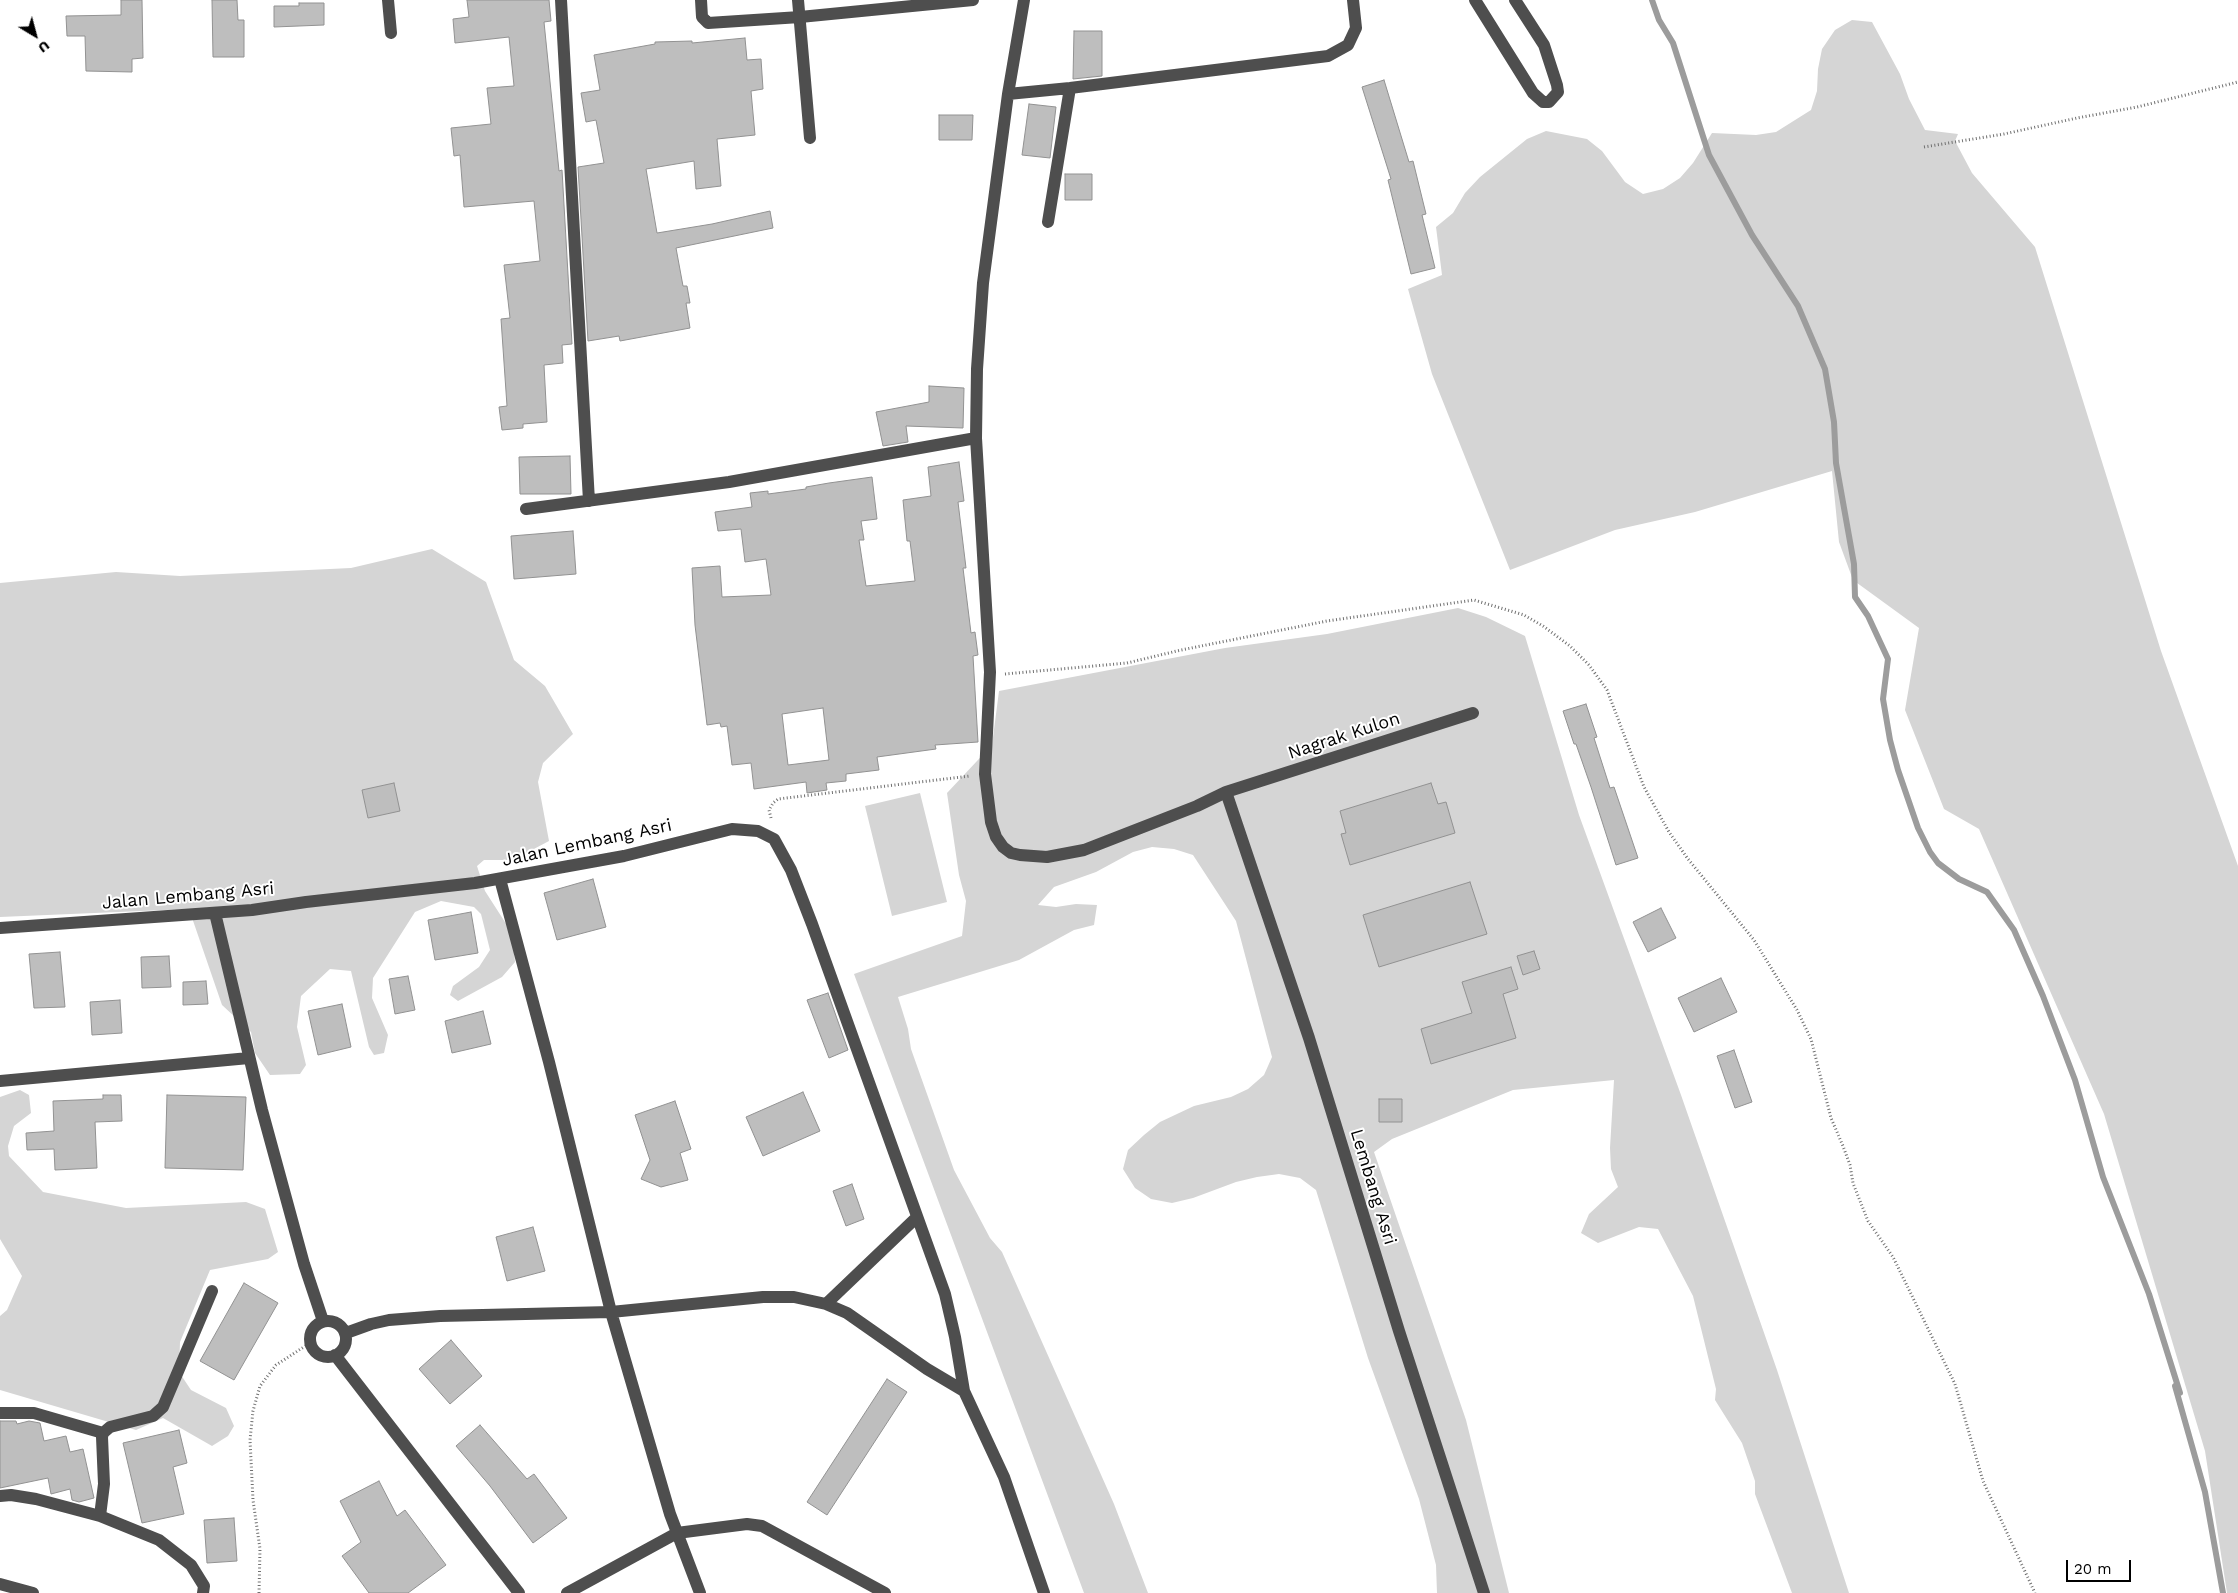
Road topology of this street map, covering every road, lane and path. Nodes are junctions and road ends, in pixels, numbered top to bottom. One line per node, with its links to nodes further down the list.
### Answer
1 (388, 0): 11 (street)
2 (561, 0): 19 (street)
3 (701, 0): 10 (street)
4 (798, 0): 10 (street)
5 (973, 0): 10 (street)
6 (1024, 0): 14 (street, Nagrak Kulon)
7 (1353, 0): 13 (street)
8 (1475, 0): 9 (street)
9 (1515, 0)
10 (800, 17): 15 (street)
11 (391, 33)
12 (2238, 82): 16 (path)
13 (1070, 88): 14 (street); 17 (street)
14 (1008, 94): 18 (street, Nagrak Kulon)
15 (810, 138)
16 (1924, 147)
17 (1048, 222)
18 (976, 438): 19 (street); 21 (street, Nagrak Kulon)
19 (589, 500): 20 (street)
20 (526, 509)
21 (990, 672): 23 (street, Nagrak Kulon); 55 (path)
22 (1473, 713): 24 (street, Nagrak Kulon)
23 (985, 774): 24 (street, Nagrak Kulon); 25 (path)
24 (1226, 792): 54 (street, Lembang Asri)
25 (774, 839): 26 (street, Jalan Lembang Asri); 31 (street)
26 (500, 879): 27 (street, Jalan Lembang Asri); 34 (street)
27 (215, 913): 28 (street, Jalan Lembang Asri); 29 (street)
28 (0, 928)
29 (249, 1058): 30 (street); 35 (street)
30 (0, 1081)
31 (916, 1218): 33 (street); 39 (street)
32 (212, 1291): 41 (street)
33 (826, 1304): 34 (street); 39 (street)
34 (611, 1312): 36 (street); 44 (street)
35 (323, 1321): 36 (street); 37 (street)
36 (346, 1333): 38 (street)
37 (310, 1343): 38 (street); 48 (path)
38 (335, 1355): 49 (street)
39 (964, 1391): 53 (street)
40 (0, 1413): 41 (street)
41 (103, 1433): 43 (street)
42 (0, 1496): 43 (street)
43 (100, 1516): 47 (street)
44 (677, 1532): 50 (street); 51 (street); 52 (street)
45 (0, 1584): 46 (street)
46 (33, 1593)
47 (203, 1593)
48 (258, 1593)
49 (519, 1593)
50 (567, 1593)
51 (700, 1593)
52 (885, 1593)
53 (1044, 1593)
54 (1484, 1593)
55 (2035, 1593)

